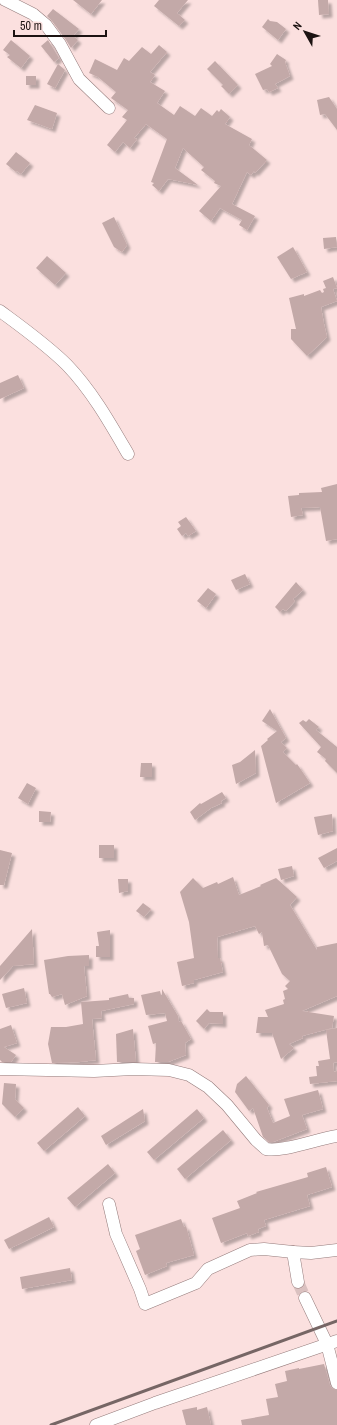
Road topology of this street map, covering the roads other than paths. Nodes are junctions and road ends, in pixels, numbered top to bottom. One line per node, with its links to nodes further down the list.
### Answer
1 (4, 0): 2 (street)
2 (109, 108)
3 (0, 311): 4 (street)
4 (128, 454)
5 (0, 1069): 6 (street)
6 (337, 1136)
7 (108, 1204): 9 (street)
8 (337, 1250): 9 (street)
9 (293, 1252): 10 (street)
10 (298, 1282)
11 (305, 1298): 12 (street)
12 (332, 1343): 13 (street); 14 (street)
13 (337, 1383)
14 (96, 1425)

